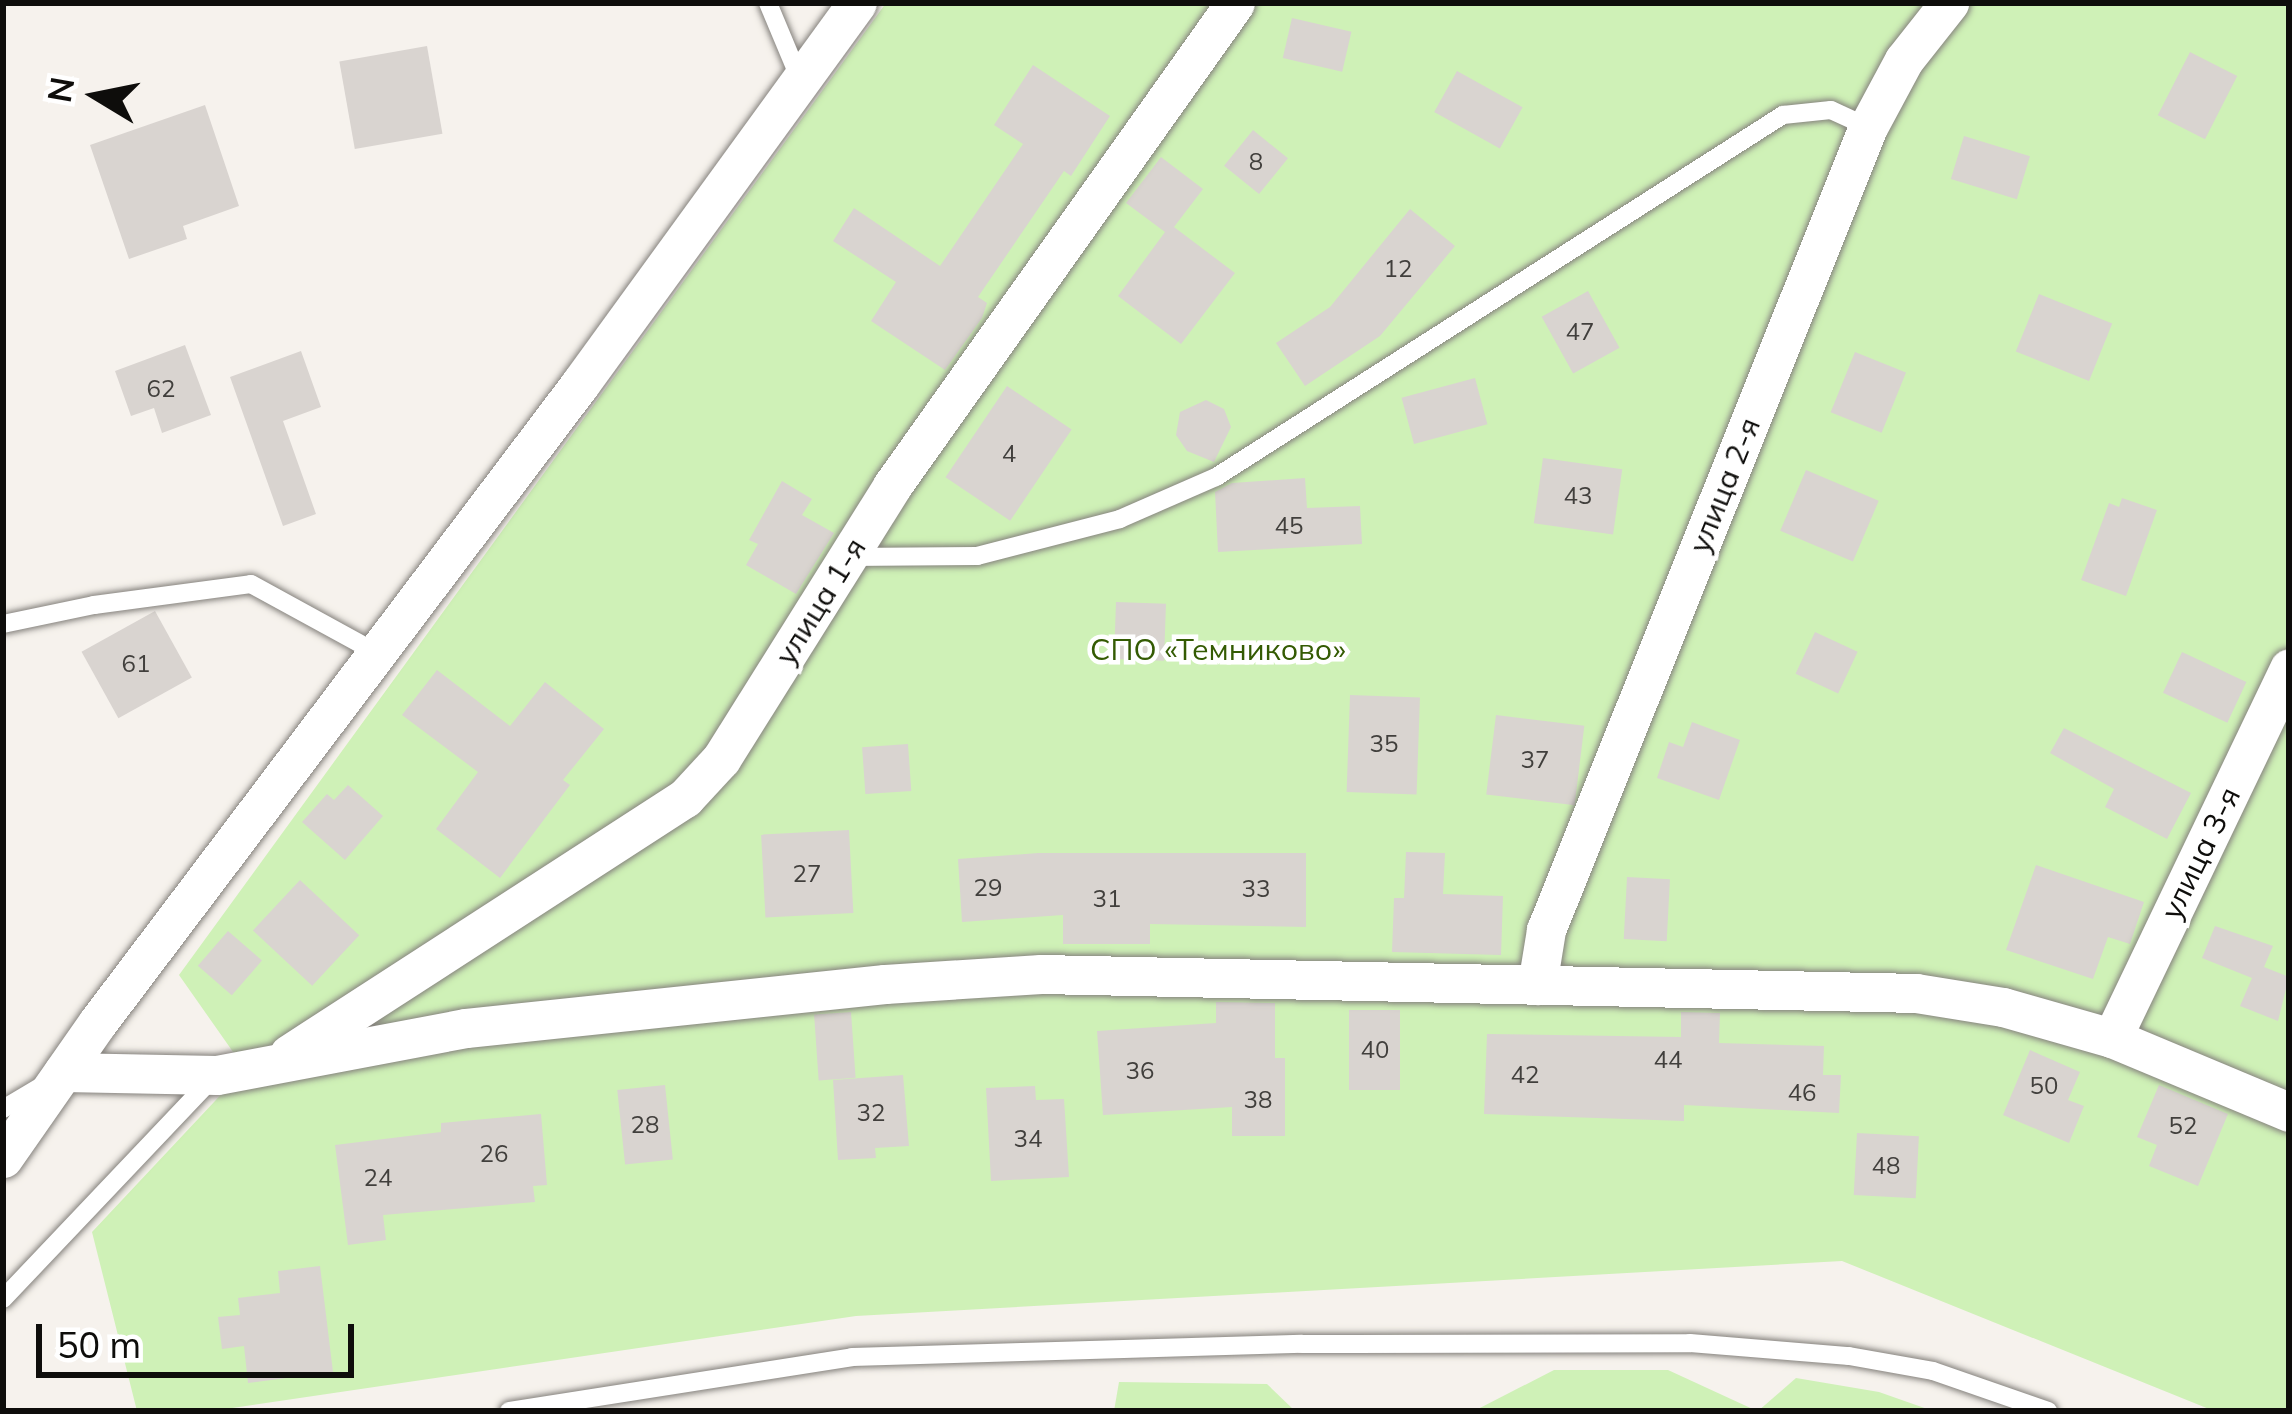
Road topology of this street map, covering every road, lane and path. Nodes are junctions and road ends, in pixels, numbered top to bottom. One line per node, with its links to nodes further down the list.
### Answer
1 (768, 3): 5 (lane)
2 (857, 3): 5 (street)
3 (1235, 3): 7 (street, улица 1-я)
4 (1949, 3): 6 (street, улица 2-я)
5 (800, 82): 9 (street)
6 (1868, 127): 7 (lane); 11 (street, улица 2-я)
7 (847, 557): 13 (street, улица 1-я)
8 (3, 624): 9 (lane)
9 (376, 653): 14 (street)
10 (2289, 668): 12 (street, улица 3-я)
11 (1537, 985): 12 (street); 13 (street)
12 (2112, 1038): 17 (street)
13 (275, 1064): 15 (street)
14 (63, 1072): 15 (street); 16 (lane); 18 (street)
15 (217, 1075): 19 (lane)
16 (3, 1109)
17 (2289, 1112)
18 (3, 1158)
19 (3, 1299)
20 (509, 1411): 21 (lane)
21 (2048, 1411)

